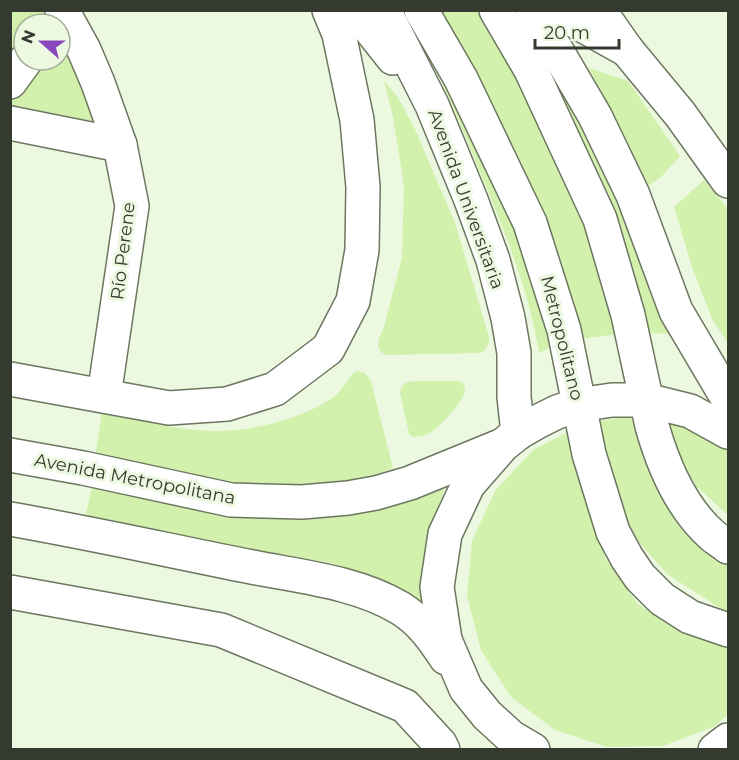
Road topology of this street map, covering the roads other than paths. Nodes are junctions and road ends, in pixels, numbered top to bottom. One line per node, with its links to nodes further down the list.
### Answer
1 (328, 10): 16 (main road)
2 (355, 10): 11 (main road)
3 (384, 10): 11 (main road, Avenida Universitaria)
4 (421, 10): 19 (main road, Metropolitano)
5 (496, 10): 18 (main road)
6 (533, 10): 17 (main road)
7 (563, 10): 10 (main road)
8 (600, 10): 10 (main road)
9 (72, 33): 13 (main road, Río Perene)
10 (627, 50): 14 (main road)
11 (432, 105): 21 (main road, Avenida Universitaria)
12 (10, 123): 13 (main road)
13 (120, 145): 16 (main road, Río Perene)
14 (729, 181)
15 (10, 379): 16 (main road)
16 (104, 396)
17 (729, 399)
18 (646, 400): 19 (main road); 20 (main road); 24 (main road)
19 (578, 405): 21 (main road); 26 (main road, Metropolitano)
20 (729, 432)
21 (510, 439): 22 (main road, Avenida Metropolitana); 27 (main road)
22 (10, 455)
23 (10, 519): 27 (main road)
24 (729, 547)
25 (10, 592): 30 (main road)
26 (729, 630)
27 (466, 689): 29 (main road)
28 (729, 740): 31 (main road)
29 (521, 745)
30 (443, 750)
31 (715, 750)

